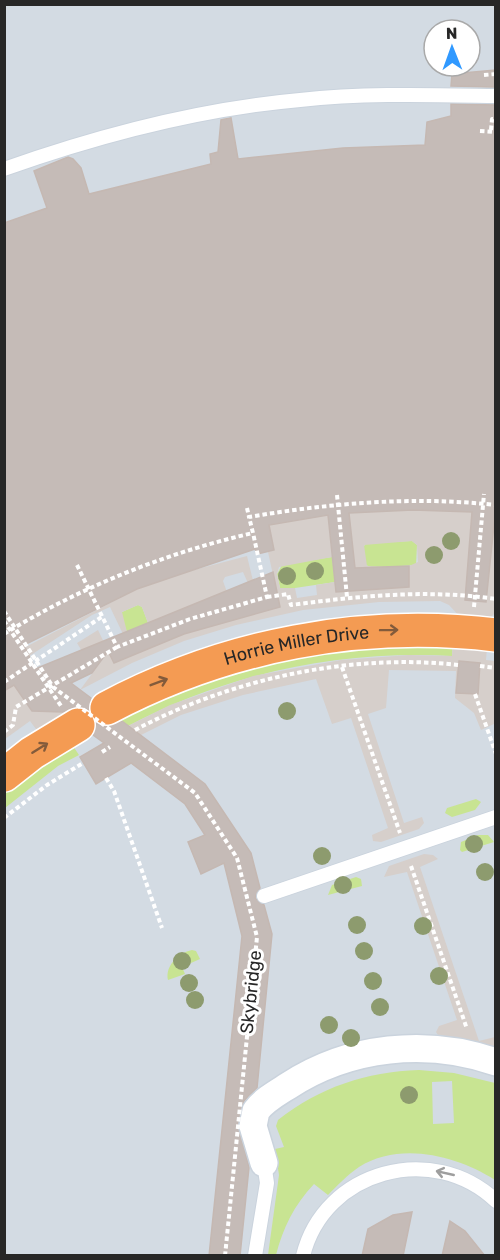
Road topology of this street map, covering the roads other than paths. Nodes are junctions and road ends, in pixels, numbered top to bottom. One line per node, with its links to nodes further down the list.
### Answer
1 (495, 96): 2 (lane)
2 (4, 169)
3 (495, 635): 4 (main road, Horrie Miller Drive, one-way to 3)
4 (107, 708)
5 (73, 721): 6 (main road, one-way to 5)
6 (4, 775)
7 (495, 817): 8 (lane)
8 (264, 896)
9 (495, 1062): 10 (street)
10 (264, 1163): 12 (lane)
11 (495, 1201): 13 (lane, one-way to 13)
12 (255, 1256)
13 (303, 1256)

